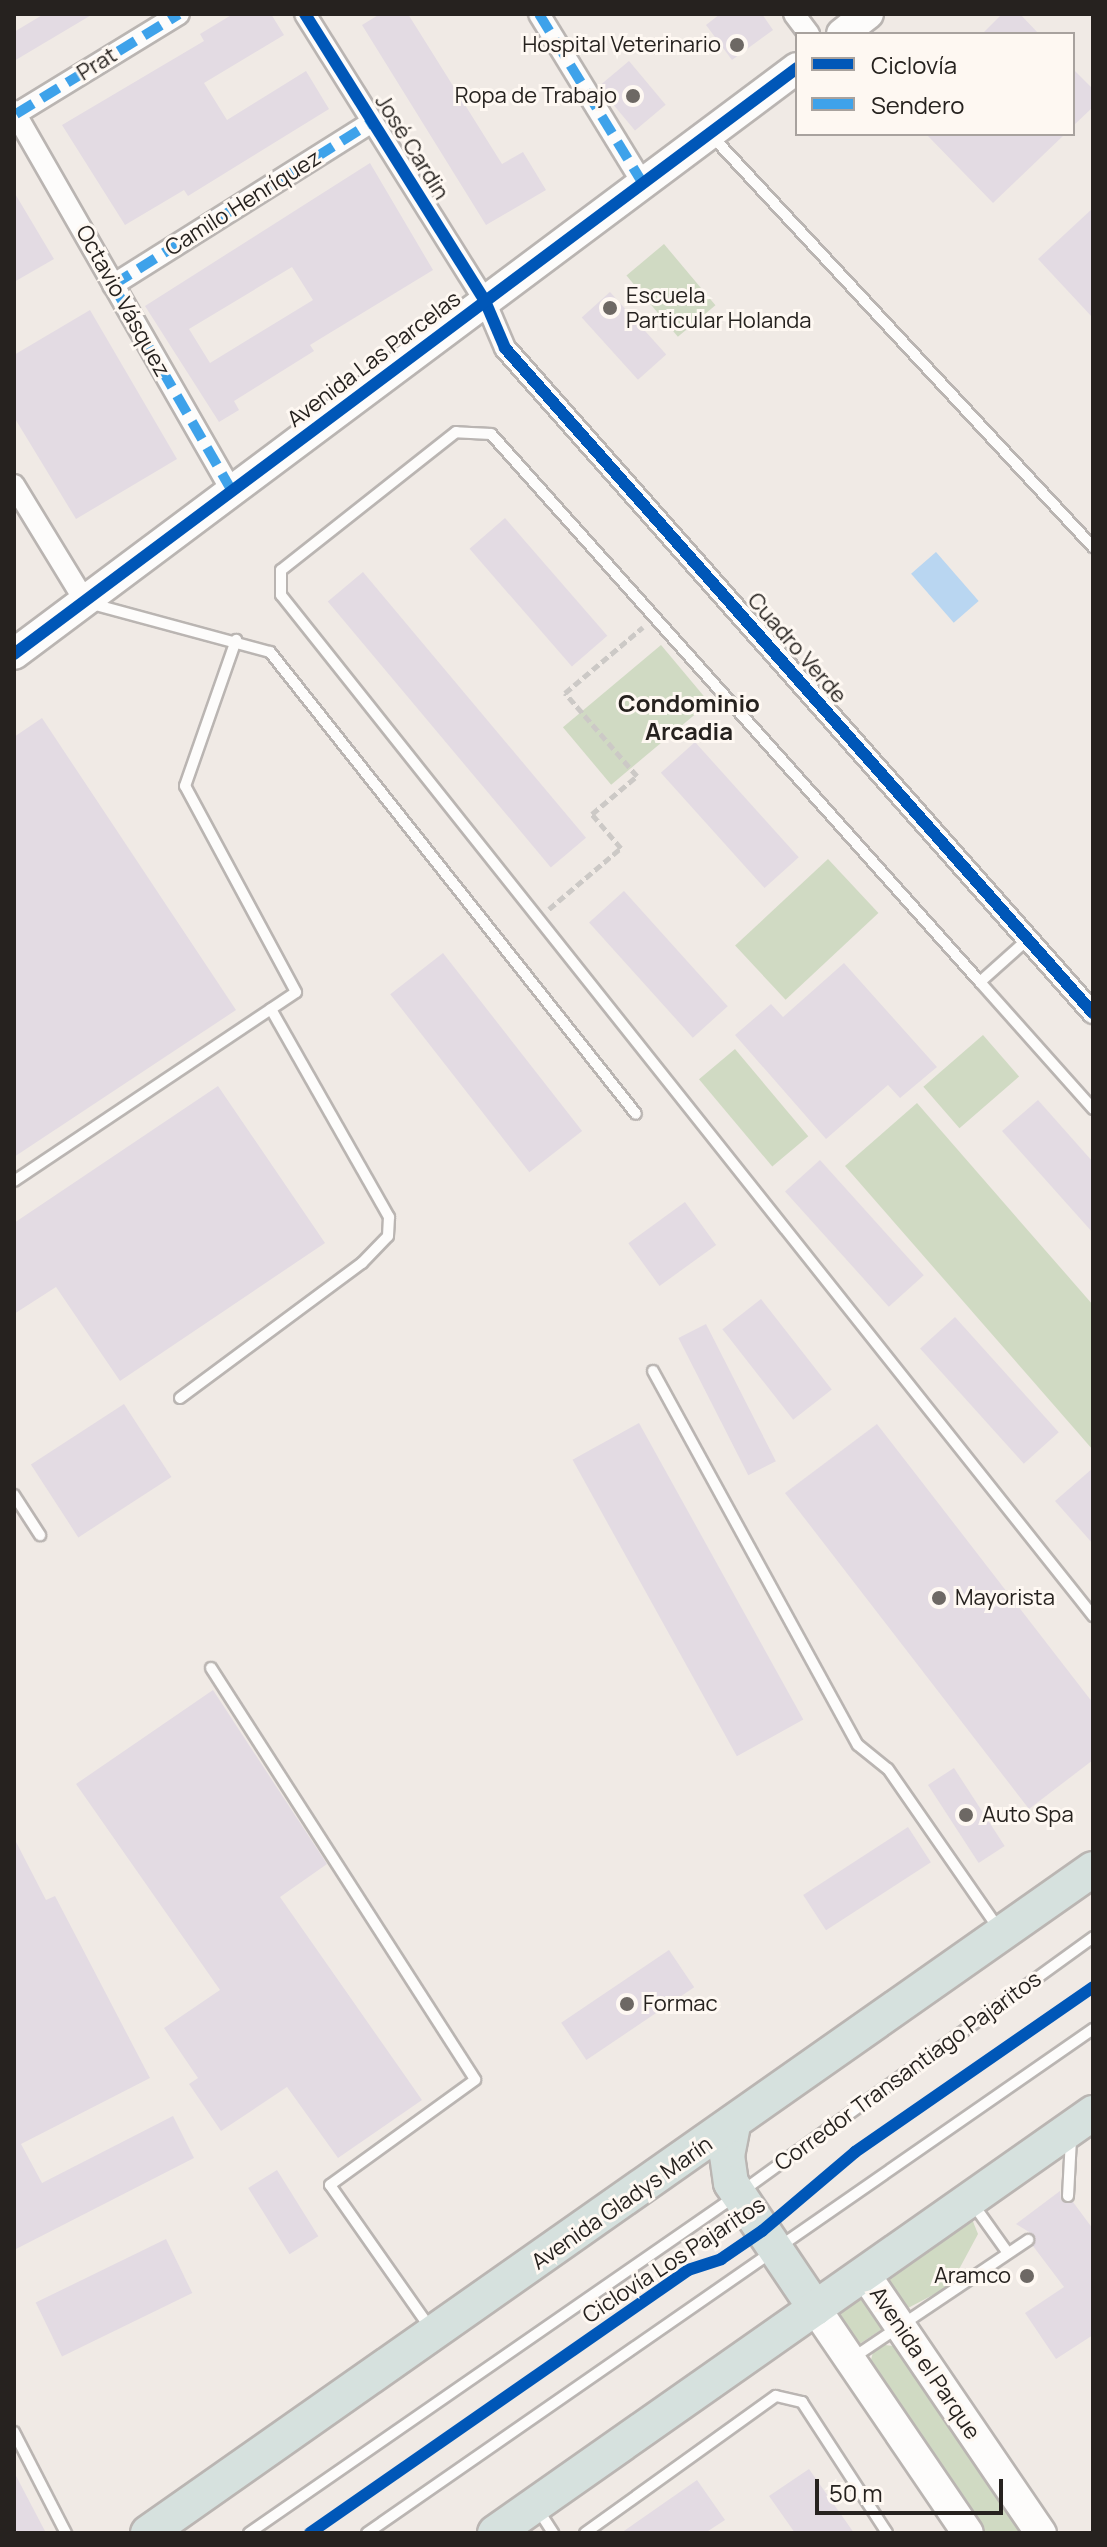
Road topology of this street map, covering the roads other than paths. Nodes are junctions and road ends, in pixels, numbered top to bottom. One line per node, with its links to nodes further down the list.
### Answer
1 (179, 14): 9 (street, Prat)
2 (305, 14): 10 (street, José Cardin)
3 (539, 14): 12 (street)
4 (794, 14): 6 (street)
5 (868, 14): 7 (street)
6 (808, 32)
7 (845, 32)
8 (795, 70): 11 (street, Avenida Las Parcelas)
9 (15, 113): 13 (street, Octavio Vásquez)
10 (372, 122): 13 (street, Camilo Henríquez); 14 (street, José Cardin)
11 (711, 134): 12 (street, Avenida Las Parcelas); 17 (lane)
12 (643, 184): 14 (street, Avenida Las Parcelas)
13 (113, 285): 16 (street, Octavio Vásquez)
14 (485, 301): 16 (street, Avenida Las Parcelas); 21 (street, Cuadro Verde)
15 (14, 485): 18 (street)
16 (232, 491): 18 (street, Avenida Las Parcelas)
17 (1093, 547)
18 (86, 603): 19 (lane); 20 (street, Avenida Las Parcelas)
19 (236, 640): 23 (lane); 26 (lane)
20 (14, 654)
21 (1028, 939): 22 (lane); 24 (street, Cuadro Verde)
22 (980, 982): 25 (lane); 32 (lane)
23 (271, 1009): 27 (lane); 29 (lane)
24 (1093, 1013)
25 (1093, 1109)
26 (636, 1114)
27 (14, 1181)
28 (653, 1371): 35 (lane)
29 (180, 1398)
30 (14, 1495): 31 (lane)
31 (40, 1535)
32 (1093, 1616)
33 (211, 1668): 49 (lane)
34 (1093, 1869): 35 (main road, Avenida Gladys Marín)
35 (1003, 1935): 39 (main road, Avenida Gladys Marín)
36 (1093, 1937): 40 (lane, Corredor Transantiago Pajaritos)
37 (1093, 2029): 44 (lane)
38 (1082, 2121): 41 (lane); 42 (main road)
39 (733, 2125): 40 (main road); 49 (main road, Avenida Gladys Marín)
40 (737, 2195): 44 (main road); 55 (lane, Corredor Transantiago Pajaritos)
41 (1068, 2196)
42 (970, 2199): 45 (lane); 46 (main road)
43 (1028, 2240): 45 (lane)
44 (775, 2251): 47 (main road); 56 (lane)
45 (1008, 2253): 48 (lane)
46 (864, 2273): 47 (main road); 48 (street, Avenida el Parque)
47 (815, 2308): 50 (street); 52 (main road)
48 (899, 2326): 50 (lane); 61 (street, Avenida el Parque)
49 (435, 2334): 54 (main road, Avenida Gladys Marín)
50 (850, 2360): 60 (street)
51 (14, 2432): 53 (lane)
52 (544, 2519): 57 (main road)
53 (66, 2533)
54 (148, 2533)
55 (249, 2533)
56 (367, 2533)
57 (495, 2533)
58 (585, 2533): 59 (lane)
59 (887, 2533)
60 (968, 2533)
61 (1041, 2533)

